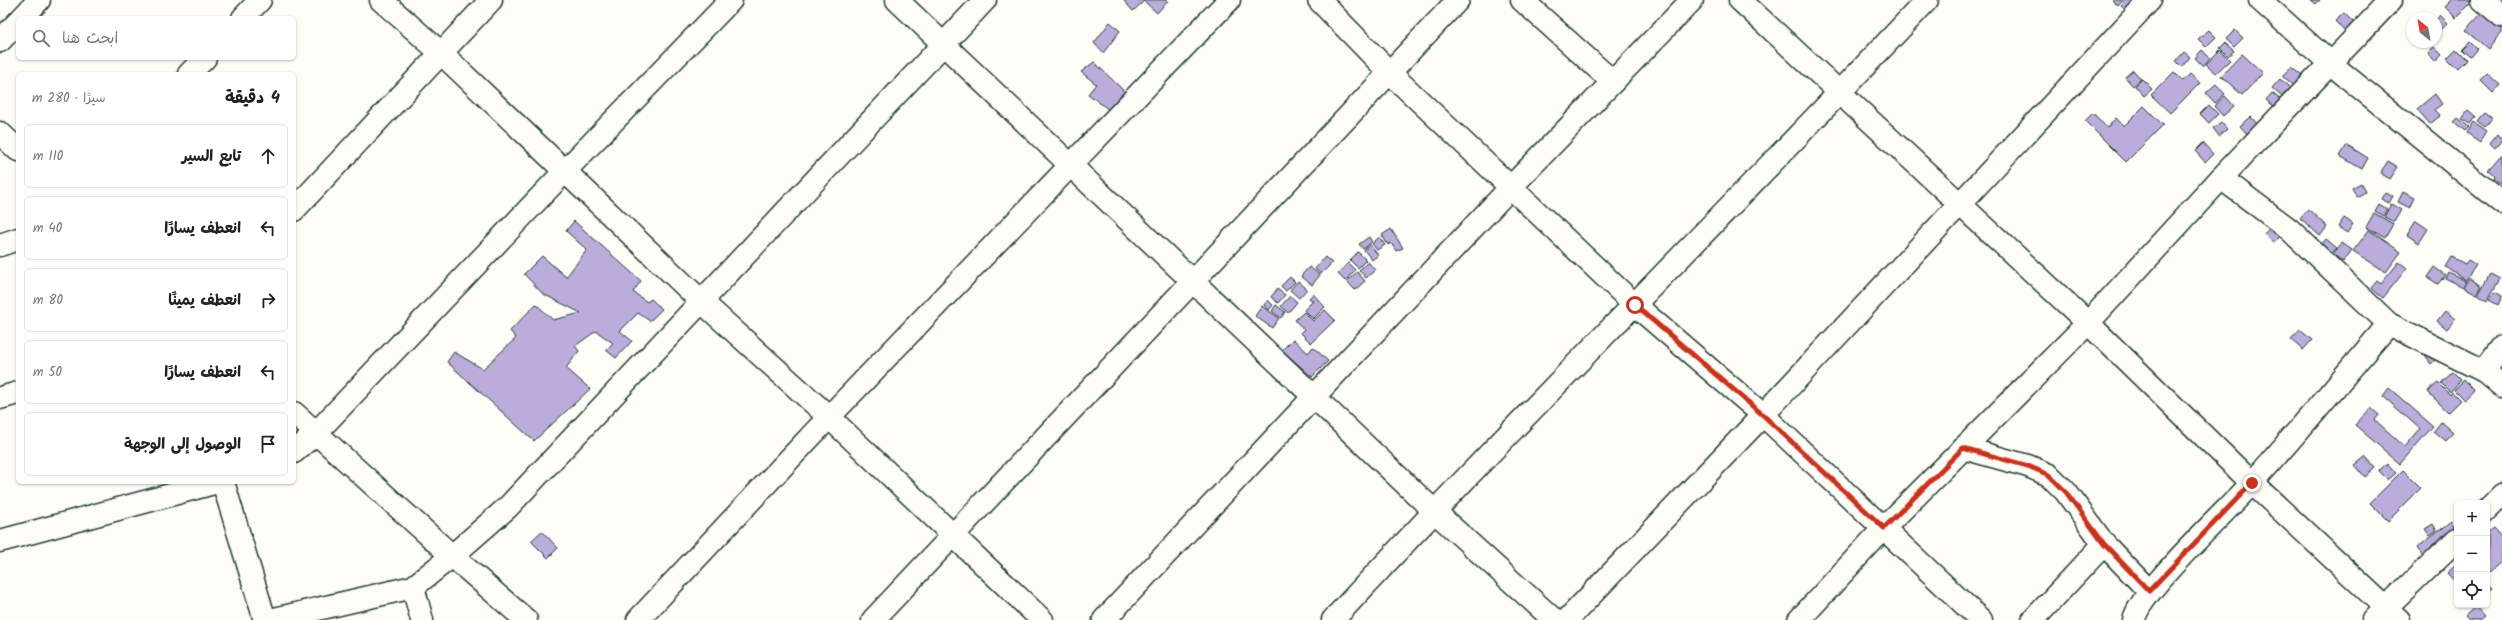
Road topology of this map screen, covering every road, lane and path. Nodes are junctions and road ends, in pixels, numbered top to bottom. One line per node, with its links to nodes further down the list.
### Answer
1 (39, 0): 19 (street)
2 (260, 0): 20 (street)
3 (381, 0): 25 (street)
4 (491, 0): 25 (street)
5 (731, 0): 35 (street)
6 (897, 0): 24 (street)
7 (985, 0): 24 (street)
8 (1229, 0): 34 (street)
9 (1319, 0): 29 (street)
10 (1458, 0): 29 (street)
11 (1522, 0): 30 (street)
12 (1692, 0): 30 (street)
13 (1740, 0): 31 (street)
14 (1927, 0): 31 (street)
15 (2150, 0): 39 (street)
16 (2260, 0): 27 (street)
17 (2391, 0): 27 (street)
18 (2483, 0): 21 (street)
19 (24, 16)
20 (245, 16)
21 (2502, 16)
22 (16, 24): 23 (street)
23 (0, 41)
24 (944, 44): 34 (street); 44 (street)
25 (441, 53): 35 (street); 40 (street)
26 (203, 60): 28 (street)
27 (2331, 64): 36 (street); 38 (street)
28 (191, 72)
29 (1390, 72): 37 (street); 43 (street)
30 (1613, 82): 37 (street)
31 (1839, 94): 39 (street); 45 (street)
32 (0, 133): 33 (street)
33 (16, 148)
34 (1071, 167): 43 (street); 56 (street)
35 (564, 171): 44 (street); 57 (street)
36 (2220, 178): 46 (street); 47 (street)
37 (1511, 187): 45 (street); 52 (street)
38 (2502, 203)
39 (1959, 205): 46 (street); 55 (street)
40 (296, 208)
41 (16, 240): 42 (street)
42 (0, 245)
43 (1194, 280): 52 (street); 67 (street)
44 (701, 301): 56 (street); 71 (street)
45 (1635, 305): 55 (street); 65 (street)
46 (2088, 323): 58 (street); 60 (street)
47 (2389, 324): 49 (street); 60 (street)
48 (2502, 347): 49 (street)
49 (2484, 371): 50 (street)
50 (2502, 386)
51 (16, 394): 53 (street)
52 (1315, 396): 65 (street); 82 (street)
53 (0, 398)
54 (296, 415): 57 (street)
55 (1763, 415): 66 (street); 85 (street)
56 (829, 417): 67 (street); 79 (street)
57 (315, 434): 59 (street); 71 (street)
58 (1963, 448): 66 (street); 70 (street)
59 (296, 450)
60 (2252, 483): 73 (street); 74 (street)
61 (211, 484): 68 (street)
62 (224, 484): 75 (street)
63 (2502, 495): 64 (street)
64 (2490, 507)
65 (1434, 510): 83 (street); 84 (street)
66 (1884, 528): 86 (street); 87 (street)
67 (954, 534): 80 (street); 81 (street)
68 (0, 541)
69 (2454, 542): 74 (street)
70 (2104, 544): 73 (street); 88 (street)
71 (452, 556): 72 (street); 78 (street)
72 (413, 587): 76 (street); 77 (street)
73 (2149, 591): 89 (street)
74 (2387, 616)
75 (264, 620)
76 (270, 620)
77 (422, 620)
78 (526, 620)
79 (638, 620)
80 (873, 620)
81 (1042, 620)
82 (1104, 620)
83 (1334, 620)
84 (1554, 620)
85 (1567, 620)
86 (1799, 620)
87 (1981, 620)
88 (2033, 620)
89 (2134, 620)

